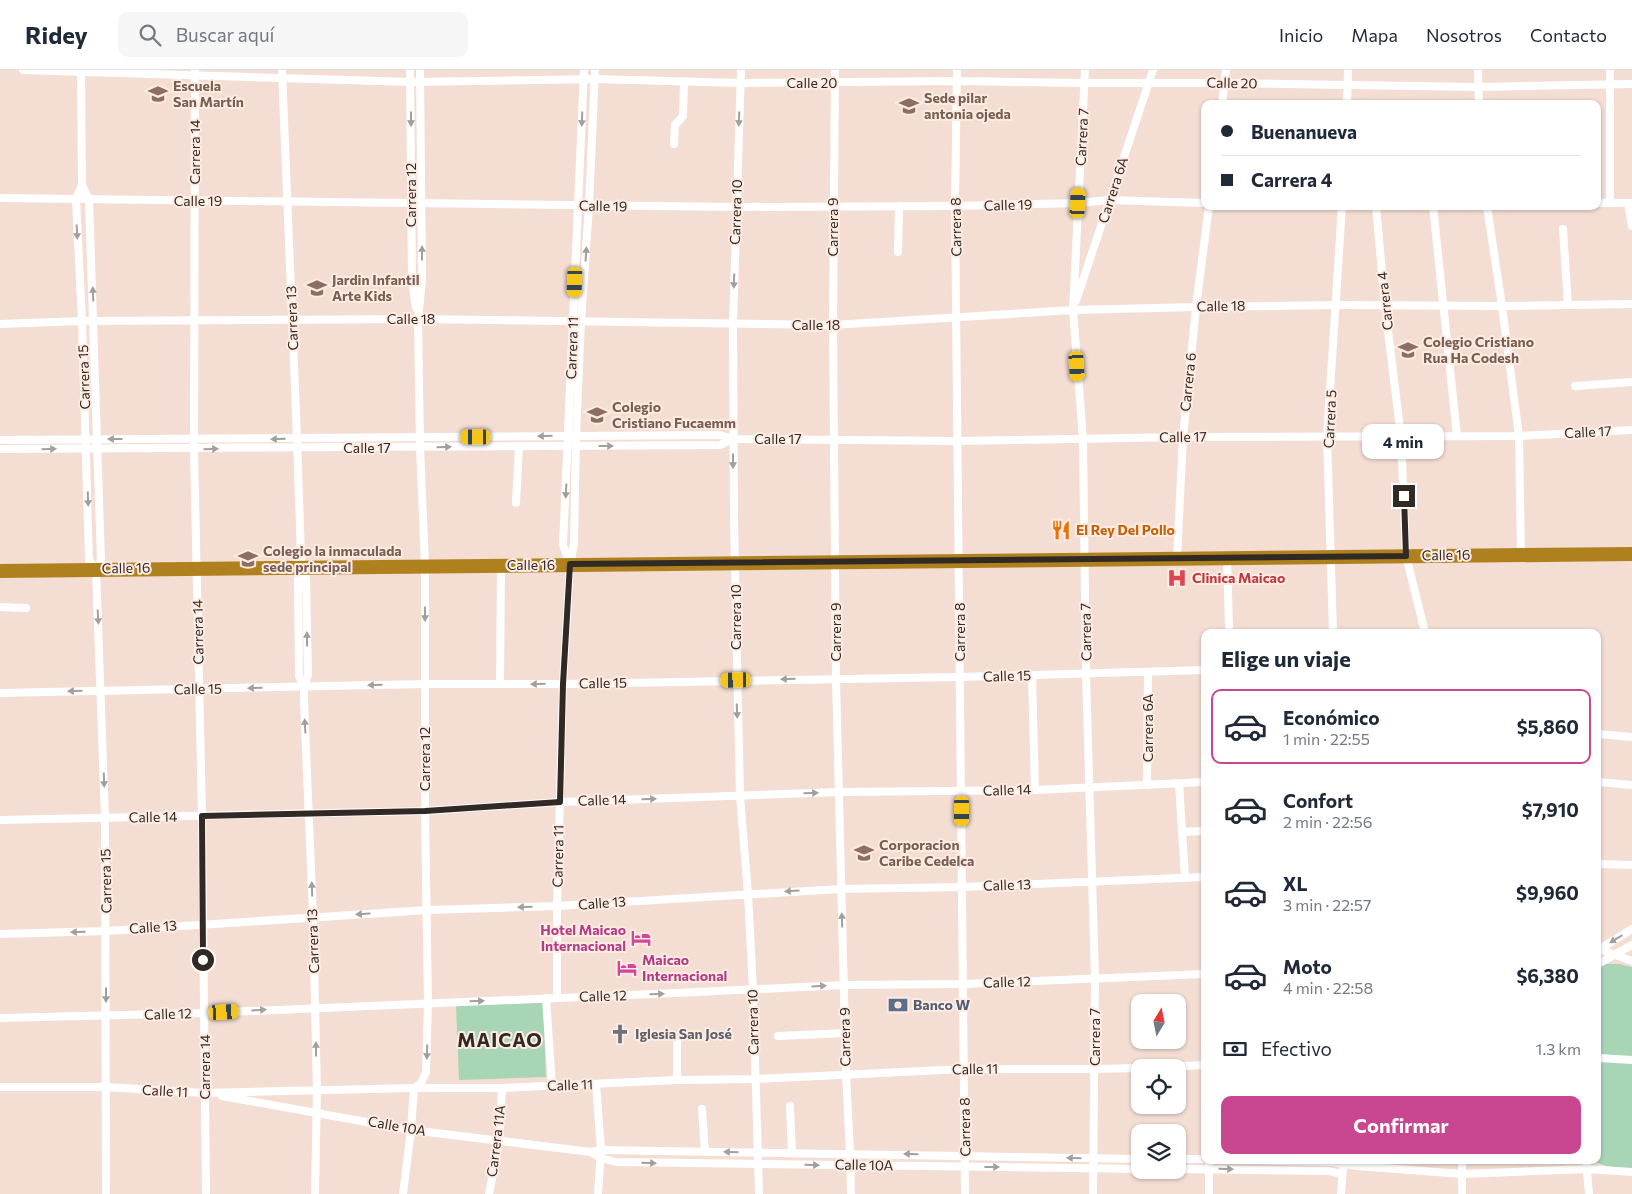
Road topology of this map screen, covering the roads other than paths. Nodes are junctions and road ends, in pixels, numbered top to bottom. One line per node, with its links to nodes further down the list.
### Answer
1 (23, 70): 2 (street, Calle 20)
2 (81, 70): 16 (street, Calle 20); 37 (street, Carrera 15)
3 (410, 70): 22 (street, Carrera 12)
4 (420, 70): 20 (street, Carrera 12)
5 (584, 70): 18 (street, Carrera 11)
6 (595, 70): 19 (street, Carrera 11)
7 (741, 70): 25 (street, Carrera 10)
8 (835, 70): 26 (street, Carrera 9)
9 (957, 70): 21 (street, Carrera 8)
10 (1085, 70): 27 (street, Carrera 7)
11 (1152, 70): 24 (street, Carrera 6A)
12 (1226, 70): 28 (street)
13 (1348, 70): 31 (street)
14 (1478, 70): 32 (street)
15 (1610, 70): 30 (street)
16 (194, 73): 17 (street, Calle 20); 43 (street, Carrera 14)
17 (282, 74): 22 (street, Calle 20); 41 (street, Carrera 13)
18 (583, 79): 19 (street, Calle 20); 20 (street, Calle 20); 51 (street, Carrera 11, one-way to 51)
19 (595, 79): 23 (street, Calle 20); 52 (street, Carrera 11)
20 (420, 81): 22 (street, Calle 20); 45 (street, Carrera 12)
21 (957, 81): 26 (street, Calle 20); 27 (street, Calle 20); 55 (street, Carrera 8)
22 (411, 82): 44 (street, Carrera 12, one-way to 44)
23 (684, 82): 25 (street, Calle 20); 36 (street)
24 (1149, 82): 27 (street, Calle 20); 28 (street, Calle 20); 42 (street, Carrera 6A)
25 (741, 83): 26 (street, Calle 20); 56 (street, Carrera 10, one-way to 56)
26 (835, 83): 53 (street, Carrera 9)
27 (1085, 83): 46 (street, Carrera 7)
28 (1225, 83): 31 (street, Calle 20); 33 (street)
29 (1632, 84): 30 (street, Calle 20)
30 (1609, 85): 32 (street, Calle 20); 49 (street)
31 (1348, 86): 32 (street, Calle 20); 34 (street)
32 (1478, 87): 35 (street)
33 (1223, 100)
34 (1347, 100)
35 (1479, 100)
36 (674, 144)
37 (82, 185): 39 (street, Carrera 15); 40 (street, Carrera 15)
38 (0, 198): 39 (street, Calle 19)
39 (76, 199): 40 (street, Calle 19); 79 (street, Carrera 15, one-way to 79)
40 (89, 200): 43 (street, Calle 19); 77 (street, Carrera 15, one-way to 40)
41 (287, 200): 43 (street, Calle 19); 44 (street, Calle 19); 75 (street, Carrera 13)
42 (1110, 200): 46 (street, Calle 19); 47 (street, Calle 19); 72 (street, Carrera 6A)
43 (195, 201): 78 (street, Carrera 14)
44 (410, 203): 45 (street, Calle 19); 74 (street, Carrera 12)
45 (422, 203): 51 (street, Calle 19); 74 (street, Carrera 12, one-way to 45)
46 (1078, 203): 55 (street, Calle 19); 72 (street, Carrera 7)
47 (1201, 203)
48 (1601, 203): 49 (street)
49 (1610, 203): 50 (street)
50 (1630, 203): 62 (street)
51 (578, 206): 52 (street, Calle 19); 76 (street, Carrera 11)
52 (589, 206): 56 (street, Calle 19); 76 (street, Carrera 11, one-way to 52)
53 (833, 206): 54 (street, Calle 19); 56 (street, Calle 19); 82 (street, Carrera 9)
54 (899, 206): 55 (street, Calle 19); 64 (street)
55 (955, 206): 73 (street, Carrera 8)
56 (736, 207): 81 (street, Carrera 10, one-way to 81)
57 (1208, 210): 71 (street, Carrera 6)
58 (1342, 210): 67 (street, Carrera 5)
59 (1376, 210): 69 (street, Carrera 4)
60 (1433, 210): 68 (street)
61 (1488, 210): 70 (street)
62 (1632, 226)
63 (1563, 229): 65 (street)
64 (898, 252)
65 (1568, 304): 66 (street, Calle 18); 70 (street, Calle 18)
66 (1632, 304)
67 (1337, 305): 69 (street, Calle 18); 71 (street, Calle 18); 87 (street, Carrera 5)
68 (1443, 305): 69 (street, Calle 18); 70 (street, Calle 18); 88 (street)
69 (1385, 306): 92 (street, Carrera 4)
70 (1502, 306): 89 (street)
71 (1196, 307): 72 (street, Calle 18); 91 (street, Carrera 6)
72 (1073, 310): 73 (street, Calle 18); 98 (street, Carrera 7)
73 (957, 318): 82 (street, Calle 18); 101 (street, Carrera 8)
74 (418, 319): 75 (street, Calle 18); 76 (street, Calle 18); 90 (street, Carrera 12)
75 (292, 320): 78 (street, Calle 18); 93 (street, Carrera 13)
76 (577, 320): 81 (street, Calle 18); 86 (street, Carrera 11)
77 (94, 321): 78 (street, Calle 18); 79 (street, Calle 18); 95 (street, Carrera 15)
78 (195, 321): 100 (street, Carrera 14)
79 (82, 322): 80 (street, Calle 18); 94 (street, Carrera 15)
80 (0, 324)
81 (733, 325): 82 (street, Calle 18); 96 (street, Carrera 10)
82 (833, 325): 97 (street, Carrera 9)
83 (1632, 382): 84 (street)
84 (1575, 386)
85 (1632, 430): 89 (street, Calle 17)
86 (572, 436): 90 (street, Calle 17, one-way to 90); 96 (street, Calle 17); 103 (street, Carrera 11)
87 (1328, 436): 91 (street, Calle 17); 92 (street, Calle 17); 113 (street, Carrera 5)
88 (1457, 436): 89 (street, Calle 17); 92 (street, Calle 17)
89 (1519, 436): 112 (street)
90 (420, 437): 93 (street, Calle 17); 104 (street, Carrera 12)
91 (1182, 437): 98 (street, Calle 17); 115 (street, Carrera 6)
92 (1401, 437): 114 (street, Carrera 4)
93 (298, 438): 100 (street, Calle 17, one-way to 100); 107 (street, Carrera 13)
94 (86, 439): 95 (street, Calle 17); 99 (street, Calle 17); 105 (street, Carrera 15)
95 (98, 439): 100 (street, Calle 17, one-way to 95); 106 (street, Carrera 15)
96 (733, 439): 97 (street, Calle 17); 103 (street, Calle 17, one-way to 96); 119 (street, Carrera 10, one-way to 119)
97 (834, 439): 101 (street, Calle 17); 120 (street, Carrera 9)
98 (1082, 439): 101 (street, Calle 17); 117 (street, Carrera 7)
99 (0, 440)
100 (194, 440): 109 (street, Carrera 14)
101 (958, 442): 118 (street, Carrera 8)
102 (519, 446): 103 (street, Calle 17); 104 (street, Calle 17, one-way to 102); 110 (street)
103 (572, 446): 121 (street, Carrera 11)
104 (420, 447): 107 (street, Calle 17); 123 (street, Carrera 12)
105 (86, 448): 106 (street, Calle 17); 108 (street, Calle 17, one-way to 105); 126 (street, Carrera 15, one-way to 126)
106 (98, 448): 109 (street, Calle 17); 126 (street, Carrera 15)
107 (297, 448): 109 (street, Calle 17, one-way to 107); 124 (street, Carrera 13)
108 (0, 449)
109 (194, 449): 125 (street, Carrera 14)
110 (516, 503)
111 (1632, 554): 112 (highway, Calle 16)
112 (1522, 555): 114 (highway, Calle 16)
113 (1330, 556): 114 (highway, Calle 16); 116 (highway, Calle 16); 131 (street, Carrera 5)
114 (1406, 556): 132 (street, Carrera 4)
115 (1177, 558): 116 (highway, Calle 16); 117 (highway, Calle 16)
116 (1227, 558): 130 (street)
117 (1084, 559): 118 (highway, Calle 16); 135 (street, Carrera 7)
118 (959, 560): 120 (highway, Calle 16); 137 (street, Carrera 8)
119 (736, 562): 120 (highway, Calle 16); 121 (highway, Calle 16); 139 (street, Carrera 10)
120 (836, 562): 138 (street, Carrera 9)
121 (570, 564): 122 (highway, Calle 16); 142 (street, Carrera 11)
122 (501, 565): 123 (highway, Calle 16); 141 (street)
123 (425, 566): 124 (highway, Calle 16); 140 (street, Carrera 12, one-way to 140)
124 (302, 567): 125 (highway, Calle 16); 143 (street, Carrera 13, one-way to 124)
125 (197, 568): 126 (highway, Calle 16); 144 (street, Carrera 14)
126 (96, 569): 127 (highway, Calle 16); 145 (street, Carrera 15, one-way to 145)
127 (0, 571)
128 (0, 607): 129 (street)
129 (26, 608)
130 (1229, 626)
131 (1333, 629)
132 (1424, 629)
133 (1201, 670): 134 (street, Calle 15)
134 (1148, 672): 135 (street, Calle 15); 152 (street, Carrera 6A)
135 (1086, 674): 136 (street, Calle 15); 154 (street, Carrera 7)
136 (1032, 675): 137 (street, Calle 15); 155 (street)
137 (960, 677): 138 (street, Calle 15); 157 (street, Carrera 8)
138 (836, 679): 139 (street, Calle 15, one-way to 139); 156 (street, Carrera 9)
139 (736, 680): 142 (street, Calle 15); 158 (street, Carrera 10, one-way to 158)
140 (425, 684): 141 (street, Calle 15); 143 (street, Calle 15, one-way to 143); 160 (street, Carrera 12)
141 (500, 684): 142 (street, Calle 15, one-way to 141)
142 (563, 684): 159 (street, Carrera 11)
143 (304, 687): 144 (street, Calle 15, one-way to 144); 161 (street, Carrera 13, one-way to 143)
144 (200, 688): 145 (street, Calle 15); 162 (street, Carrera 14)
145 (101, 690): 146 (street, Calle 15, one-way to 146); 163 (street, Carrera 15, one-way to 163)
146 (0, 693)
147 (1601, 734): 148 (street)
148 (1632, 737)
149 (1201, 782): 151 (street, Calle 14)
150 (1601, 782): 153 (street)
151 (1179, 783): 152 (street, Calle 14); 166 (street)
152 (1148, 785): 154 (street, Calle 14)
153 (1632, 785)
154 (1089, 787): 155 (street, Calle 14); 171 (street, Carrera 7)
155 (1035, 790): 157 (street, Calle 14)
156 (840, 792): 157 (street, Calle 14); 158 (street, Calle 14, one-way to 156); 173 (street, Carrera 9)
157 (962, 792): 172 (street, Carrera 8)
158 (740, 796): 159 (street, Calle 14, one-way to 158); 174 (street, Carrera 10)
159 (560, 802): 160 (street, Calle 14); 175 (street, Carrera 11)
160 (425, 811): 161 (street, Calle 14); 176 (street, Carrera 12)
161 (309, 813): 162 (street, Calle 14); 177 (street, Carrera 13, one-way to 161)
162 (202, 816): 163 (street, Calle 14); 178 (street, Carrera 14)
163 (105, 818): 164 (street, Calle 14); 180 (street, Carrera 15)
164 (0, 820)
165 (1201, 831): 166 (street)
166 (1182, 832): 170 (street)
167 (1601, 864): 168 (street)
168 (1632, 865)
169 (1201, 877): 170 (street, Calle 13)
170 (1185, 878): 171 (street, Calle 13)
171 (1092, 881): 172 (street, Calle 13); 189 (street, Carrera 7)
172 (962, 886): 173 (street, Calle 13); 190 (street, Carrera 8)
173 (841, 889): 174 (street, Calle 13, one-way to 174); 191 (street, Carrera 9, one-way to 173)
174 (748, 894): 175 (street, Calle 13); 192 (street, Carrera 10)
175 (557, 906): 176 (street, Calle 13, one-way to 176); 193 (street, Carrera 11)
176 (428, 910): 177 (street, Calle 13, one-way to 177); 195 (street, Carrera 12)
177 (313, 917): 178 (street, Calle 13); 196 (street, Carrera 13)
178 (202, 924): 180 (street, Calle 13); 197 (street, Carrera 14)
179 (1632, 929): 183 (street, one-way to 183)
180 (106, 930): 181 (street, Calle 13, one-way to 181); 198 (street, Carrera 15, one-way to 198)
181 (0, 934)
182 (1632, 945): 185 (street)
183 (1601, 947)
184 (1601, 950): 185 (street)
185 (1615, 955): 186 (street); 187 (street)
186 (1632, 961)
187 (1601, 962)
188 (1201, 974): 189 (street, Calle 12)
189 (1096, 978): 190 (street, Calle 12); 209 (street, Carrera 7)
190 (963, 984): 191 (street, Calle 12); 208 (street, Carrera 8)
191 (844, 985): 192 (street, Calle 12, one-way to 191); 200 (street, Carrera 9)
192 (753, 990): 193 (street, Calle 12, one-way to 192); 211 (street, Carrera 10)
193 (557, 997): 194 (street, Calle 12)
194 (546, 998): 195 (street, Calle 12, one-way to 194); 214 (street)
195 (428, 1003): 196 (street, Calle 12); 217 (street, Carrera 12, one-way to 217)
196 (315, 1008): 197 (street, Calle 12, one-way to 196); 219 (street, Carrera 13, one-way to 196)
197 (205, 1013): 198 (street, Calle 12); 220 (street, Carrera 14)
198 (106, 1016): 199 (street, Calle 12); 216 (street, Carrera 15)
199 (0, 1018)
200 (845, 1033): 201 (street); 210 (street, Carrera 9)
201 (778, 1036)
202 (677, 1041): 212 (street)
203 (1601, 1058): 204 (street)
204 (1632, 1060)
205 (1201, 1065): 206 (street, Calle 11)
206 (1186, 1066)
207 (1131, 1068): 209 (street, Calle 11)
208 (964, 1069): 209 (street, Calle 11); 210 (street, Calle 11); 232 (street, Carrera 8)
209 (1095, 1069): 234 (street, Carrera 7)
210 (846, 1074): 211 (street, Calle 11); 231 (street, Carrera 9)
211 (755, 1079): 212 (street, Calle 11); 229 (street, Carrera 10)
212 (677, 1080): 213 (street, Calle 11)
213 (596, 1084): 214 (street, Calle 11); 226 (street)
214 (552, 1086): 218 (street, Calle 11)
215 (0, 1087): 216 (street, Calle 11)
216 (106, 1087): 220 (street, Calle 11); 254 (street, Carrera 15)
217 (414, 1088): 218 (street, Calle 11); 219 (street, Calle 11); 224 (street, Carrera 12)
218 (502, 1088): 225 (street, Carrera 11A)
219 (317, 1090): 220 (street, Calle 11); 223 (street, Carrera 13)
220 (204, 1093): 223 (street, Calle 10A); 255 (street, Carrera 14)
221 (790, 1106): 230 (street)
222 (702, 1109): 228 (street)
223 (317, 1112): 224 (street, Calle 10A); 256 (street, Carrera 13)
224 (411, 1130): 225 (street, Calle 10A); 257 (street, Carrera 12)
225 (499, 1142): 227 (street, Calle 10A); 258 (street, Carrera 11A)
226 (602, 1150): 227 (street, Calle 10A); 228 (street, Calle 10A); 233 (street)
227 (590, 1152): 233 (street, Calle 10A)
228 (705, 1152): 229 (street, Calle 10A, one-way to 228)
229 (758, 1152): 230 (street, Calle 10A); 238 (street, Carrera 10)
230 (792, 1153): 231 (street, Calle 10A)
231 (850, 1153): 232 (street, Calle 10A, one-way to 231); 244 (street, Carrera 9)
232 (965, 1155): 234 (street, Calle 10A, one-way to 232); 245 (street, Carrera 8)
233 (601, 1158): 238 (street, Calle 10A, one-way to 238); 259 (street)
234 (1094, 1158): 235 (street, Calle 10A); 246 (street, Carrera 7)
235 (1131, 1159)
236 (1186, 1159): 237 (street)
237 (1201, 1160)
238 (758, 1164): 244 (street, Calle 10A, one-way to 244); 260 (street, Carrera 10)
239 (1209, 1164): 249 (street)
240 (1343, 1164): 252 (street)
241 (1350, 1164): 253 (street)
242 (1462, 1164): 253 (street)
243 (1586, 1164): 250 (street)
244 (850, 1165): 245 (street, Calle 10A); 261 (street, Carrera 9)
245 (966, 1167): 246 (street, Calle 10A, one-way to 246); 262 (street, Carrera 8)
246 (1094, 1168): 247 (street, Calle 10A); 263 (street, Carrera 7)
247 (1131, 1169)
248 (1186, 1169): 249 (street)
249 (1209, 1169): 252 (street, one-way to 252); 264 (street)
250 (1586, 1169): 251 (street); 253 (street); 267 (street)
251 (1632, 1172)
252 (1342, 1174): 265 (street)
253 (1462, 1174): 266 (street)
254 (106, 1194)
255 (206, 1194)
256 (315, 1194)
257 (403, 1194)
258 (489, 1194)
259 (598, 1194)
260 (759, 1194)
261 (851, 1194)
262 (965, 1194)
263 (1093, 1194)
264 (1209, 1194)
265 (1341, 1194)
266 (1462, 1194)
267 (1589, 1194)

